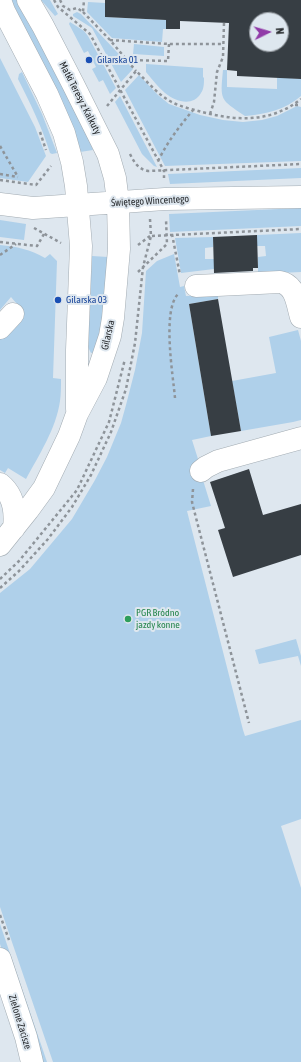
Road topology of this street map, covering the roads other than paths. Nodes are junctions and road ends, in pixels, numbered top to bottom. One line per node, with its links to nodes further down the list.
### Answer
1 (0, 0): 6 (street)
2 (28, 0): 4 (street, Matki Teresy z Kalkuty)
3 (301, 197): 4 (street, Świętego Wincentego)
4 (118, 202): 6 (street, Świętego Wincentego); 9 (street, Gilarska)
5 (0, 204): 6 (street, Świętego Wincentego)
6 (78, 205): 9 (street, Gilarska)
7 (196, 286): 8 (street)
8 (301, 317)
9 (76, 414): 13 (street, Gilarska)
10 (301, 438): 11 (street)
11 (201, 471)
12 (0, 484): 13 (street)
13 (14, 528): 14 (street, Gilarska)
14 (0, 545)
15 (0, 959): 16 (street, Zielone Zacisze)
16 (32, 1062)

